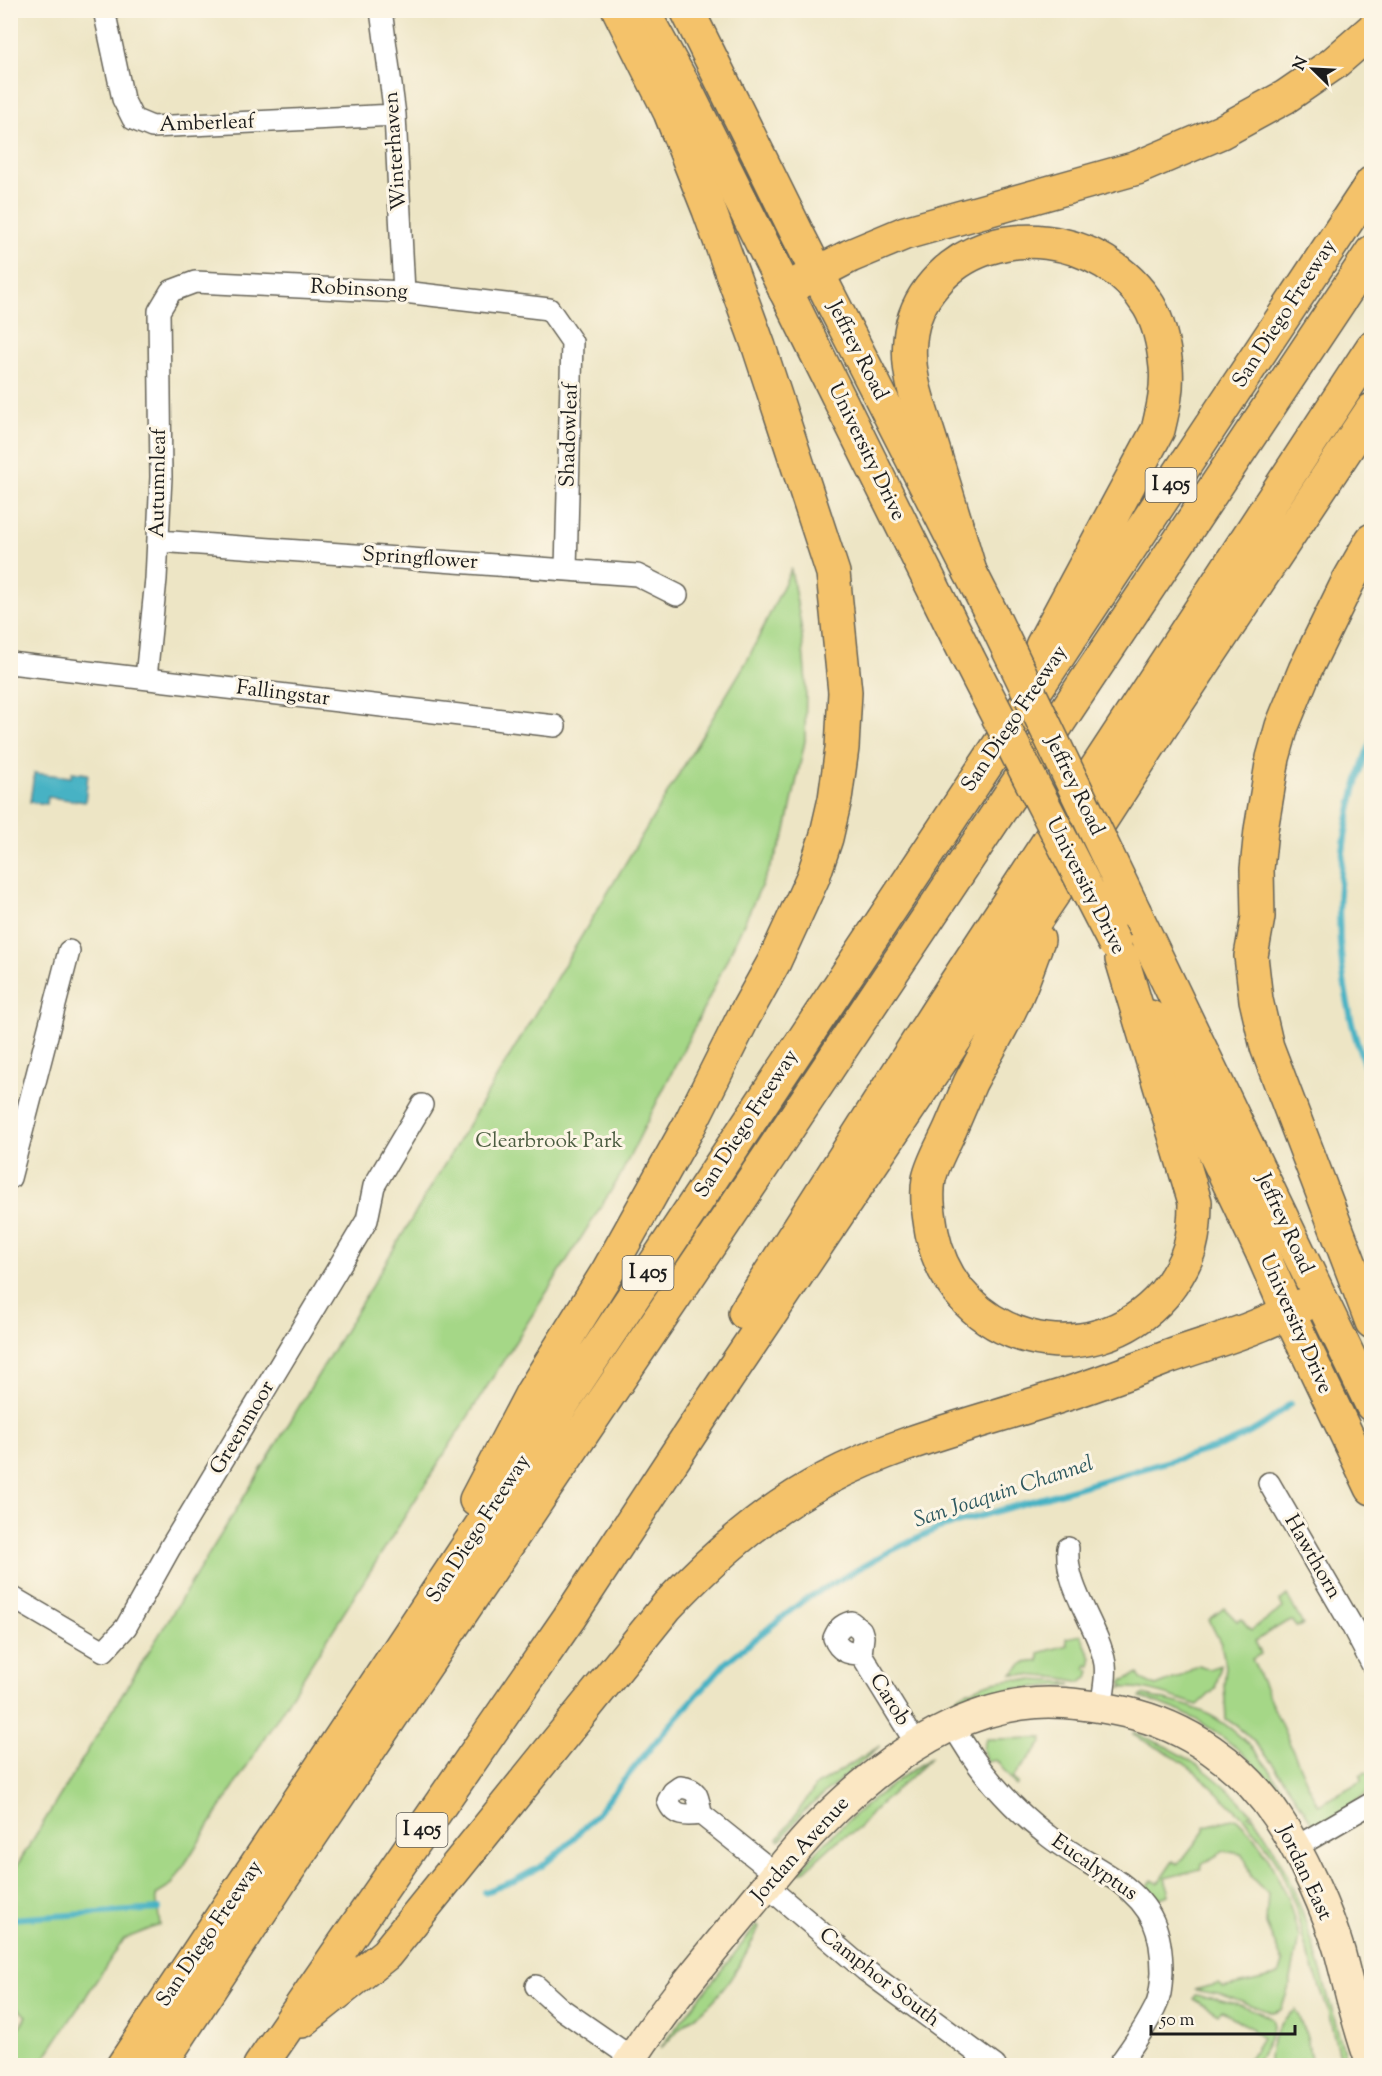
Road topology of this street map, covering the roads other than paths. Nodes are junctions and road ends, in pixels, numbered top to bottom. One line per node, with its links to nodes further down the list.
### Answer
1 (104, 10): 7 (street, Amberleaf)
2 (381, 10): 7 (street, Winterhaven)
3 (619, 10): 41 (main road)
4 (642, 10): 11 (main road)
5 (687, 10): 10 (main road, Jeffrey Road)
6 (1371, 30): 10 (main road)
7 (395, 115): 13 (street, Winterhaven)
8 (1371, 183): 25 (main road, San Diego Freeway / I 405)
9 (1371, 252): 54 (main road)
10 (818, 273): 11 (main road); 20 (main road, Jeffrey Road)
11 (785, 290): 28 (main road, University Drive, bridge)
12 (171, 291): 13 (street, Robinsong); 18 (street, Autumnleaf)
13 (404, 292): 14 (street, Robinsong)
14 (549, 309): 19 (street, Shadowleaf)
15 (1371, 348): 35 (main road)
16 (1371, 410): 26 (main road, I 405)
17 (1371, 540): 33 (main road)
18 (158, 541): 19 (street, Springflower); 23 (street, Autumnleaf)
19 (566, 569): 21 (street, Springflower)
20 (970, 572): 25 (main road); 31 (main road, Jeffrey Road, bridge)
21 (677, 595)
22 (10, 663): 23 (street, Fallingstar)
23 (146, 678): 24 (street, Fallingstar)
24 (555, 726)
25 (970, 786): 41 (main road, San Diego Freeway / I 405)
26 (1061, 882): 28 (main road); 35 (main road, I 405)
27 (69, 951): 30 (street)
28 (1118, 951): 32 (main road, University Drive)
29 (422, 1105): 39 (street, Greenmoor)
30 (10, 1178)
31 (1319, 1298): 32 (main road); 34 (main road, Jeffrey Road)
32 (1288, 1312): 37 (main road, University Drive); 51 (main road)
33 (1371, 1322)
34 (1371, 1405)
35 (703, 1414): 51 (main road, I 405)
36 (1269, 1483): 42 (street, Hawthorn)
37 (1371, 1488)
38 (1068, 1548): 43 (street)
39 (10, 1596)
40 (861, 1654): 45 (street, Carob)
41 (390, 1664): 53 (main road, San Diego Freeway / I 405)
42 (1371, 1664)
43 (1101, 1707): 44 (street, Jordan Avenue); 48 (street, Jordan East)
44 (953, 1725): 45 (street, Jordan Avenue); 56 (street, Eucalyptus)
45 (917, 1745): 49 (street, Jordan Avenue)
46 (1371, 1803): 48 (street)
47 (701, 1814): 49 (street, Camphor South)
48 (1296, 1847): 57 (street, Jordan East)
49 (772, 1880): 52 (street, Jordan Avenue); 55 (street, Camphor South)
50 (536, 1986): 52 (street)
51 (267, 2054)
52 (630, 2062)
53 (123, 2066)
54 (159, 2066)
55 (995, 2066)
56 (1118, 2066)
57 (1371, 2066)

